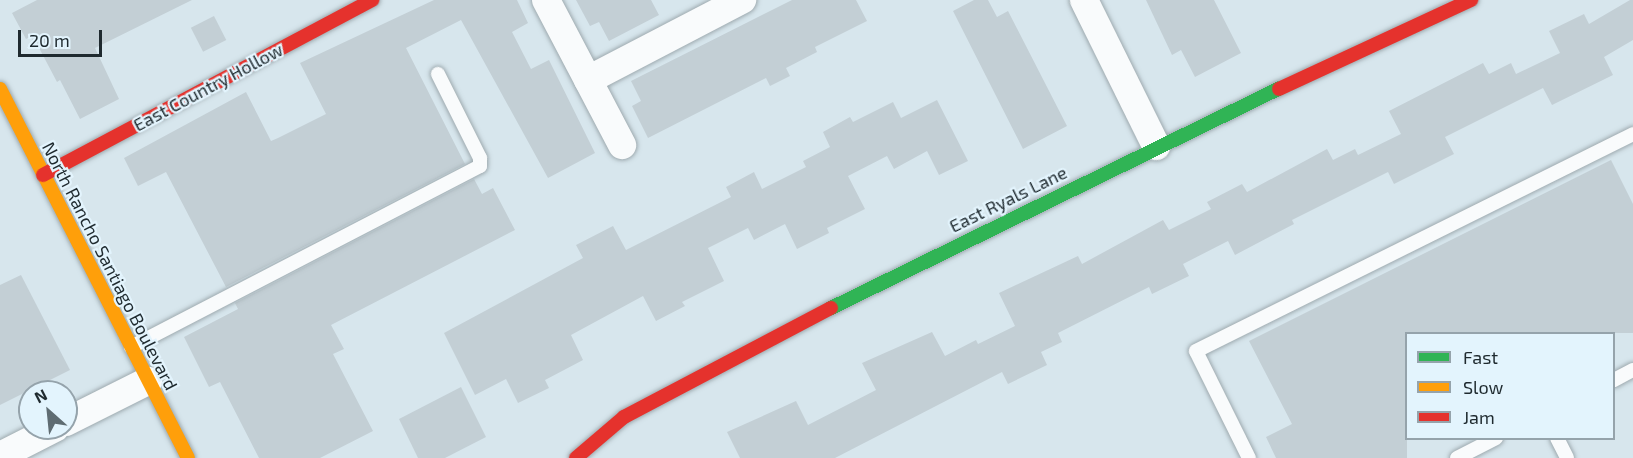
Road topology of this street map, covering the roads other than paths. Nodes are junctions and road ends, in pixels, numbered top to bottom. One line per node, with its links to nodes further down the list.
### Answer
1 (372, 0): 12 (street, East Country Hollow)
2 (546, 0): 7 (street)
3 (742, 0): 7 (street)
4 (1084, 0): 11 (street)
5 (1463, 2): 11 (street, East Ryals Lane)
6 (438, 74): 13 (lane)
7 (588, 81): 10 (street)
8 (0, 89): 12 (street, North Rancho Santiago Boulevard)
9 (1633, 134): 24 (lane)
10 (622, 145)
11 (1156, 146): 23 (street, East Ryals Lane)
12 (44, 175): 13 (street, North Rancho Santiago Boulevard)
13 (131, 347): 16 (street, North Rancho Santiago Boulevard)
14 (1633, 370): 15 (lane)
15 (1615, 379)
16 (148, 381): 17 (street); 22 (street, North Rancho Santiago Boulevard)
17 (78, 416)
18 (31, 440): 21 (street)
19 (1492, 440): 25 (lane)
20 (1558, 440): 26 (lane)
21 (0, 456)
22 (188, 458)
23 (576, 458)
24 (1249, 458)
25 (1456, 458)
26 (1567, 458)

